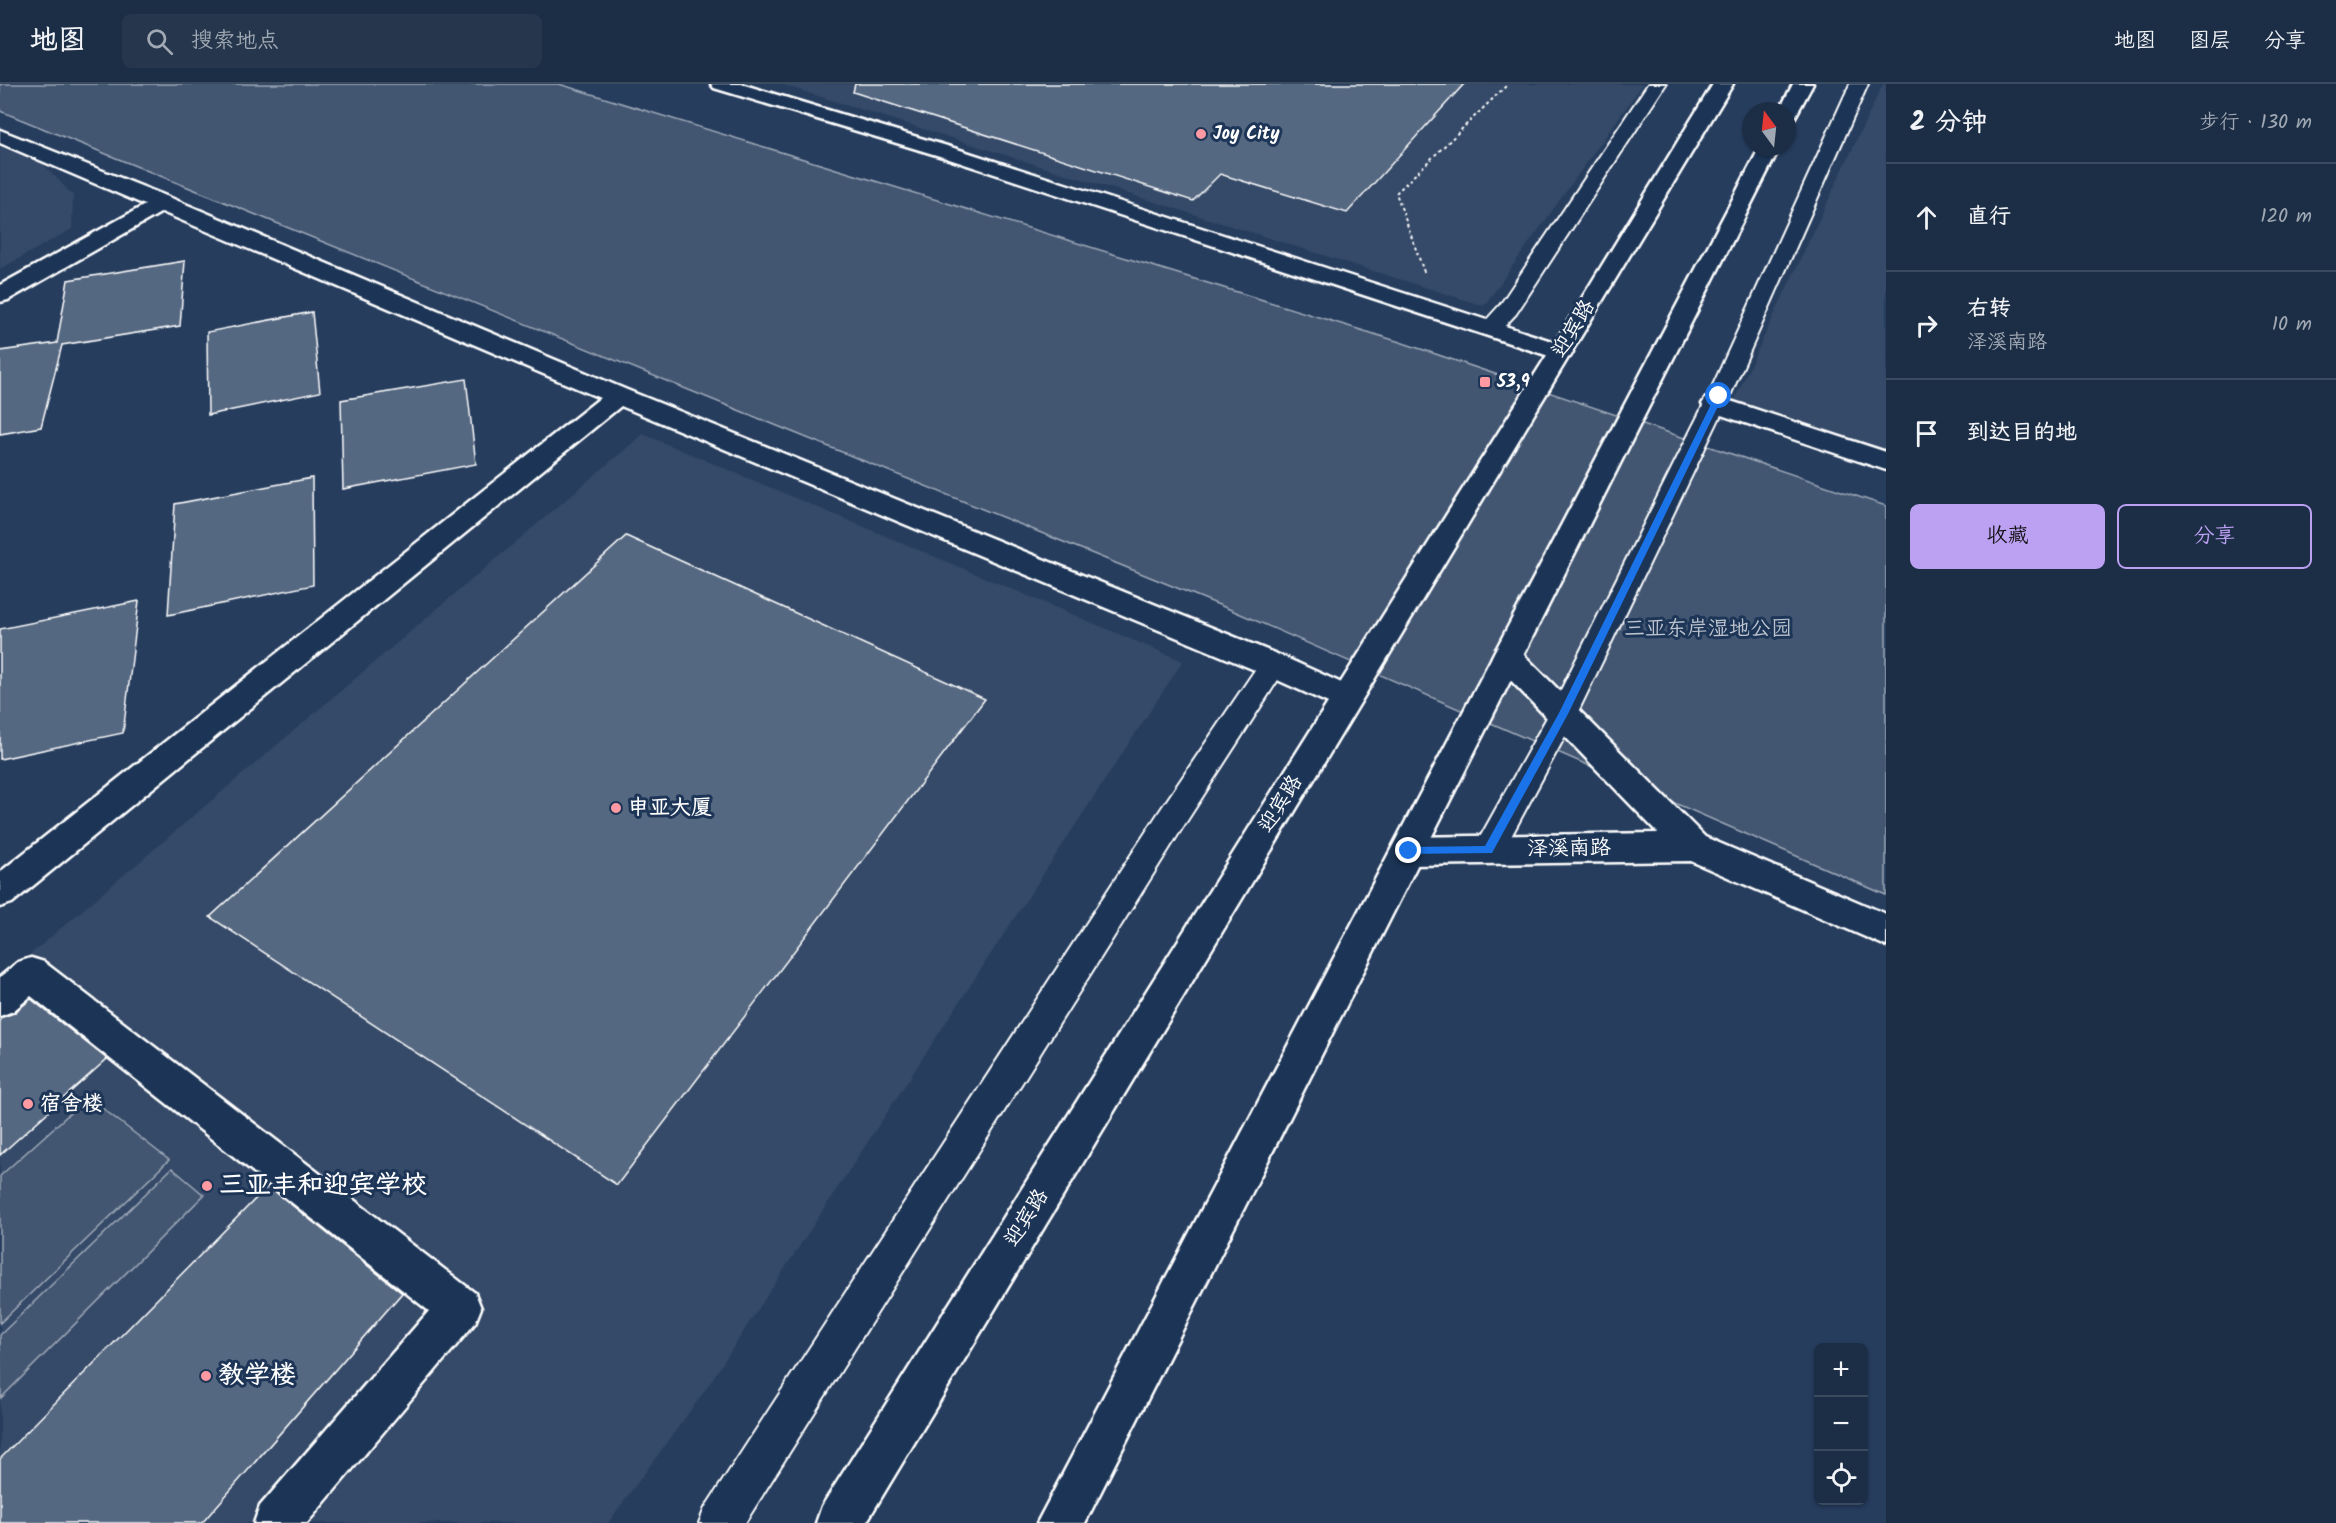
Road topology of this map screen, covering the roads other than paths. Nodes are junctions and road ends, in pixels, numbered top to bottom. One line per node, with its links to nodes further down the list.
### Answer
1 (721, 84): 11 (main road)
2 (1657, 84): 11 (lane)
3 (1723, 84): 12 (main road, 迎宾路)
4 (1803, 84): 6 (main road)
5 (1859, 84): 14 (lane)
6 (1794, 102)
7 (0, 136): 9 (main road)
8 (1765, 156): 16 (main road)
9 (163, 203): 10 (main road); 13 (main road)
10 (0, 296)
11 (1490, 328): 12 (main road)
12 (1561, 352): 18 (main road, 迎宾路)
13 (618, 396): 17 (main road); 23 (main road)
14 (1715, 404): 15 (main road); 19 (lane)
15 (1886, 461)
16 (1507, 657): 19 (main road, 泽溪南路); 22 (main road)
17 (1273, 666): 18 (main road); 27 (lane)
18 (1346, 698): 28 (main road, 迎宾路)
19 (1563, 714): 20 (main road, 泽溪南路); 21 (lane)
20 (1693, 847): 21 (main road, 泽溪南路); 24 (main road, 泽溪南路)
21 (1488, 850): 22 (main road, 泽溪南路)
22 (1409, 851): 29 (main road)
23 (0, 892)
24 (1886, 930)
25 (0, 999): 26 (main road)
26 (277, 1523)
27 (720, 1523)
28 (839, 1523)
29 (1060, 1523)

